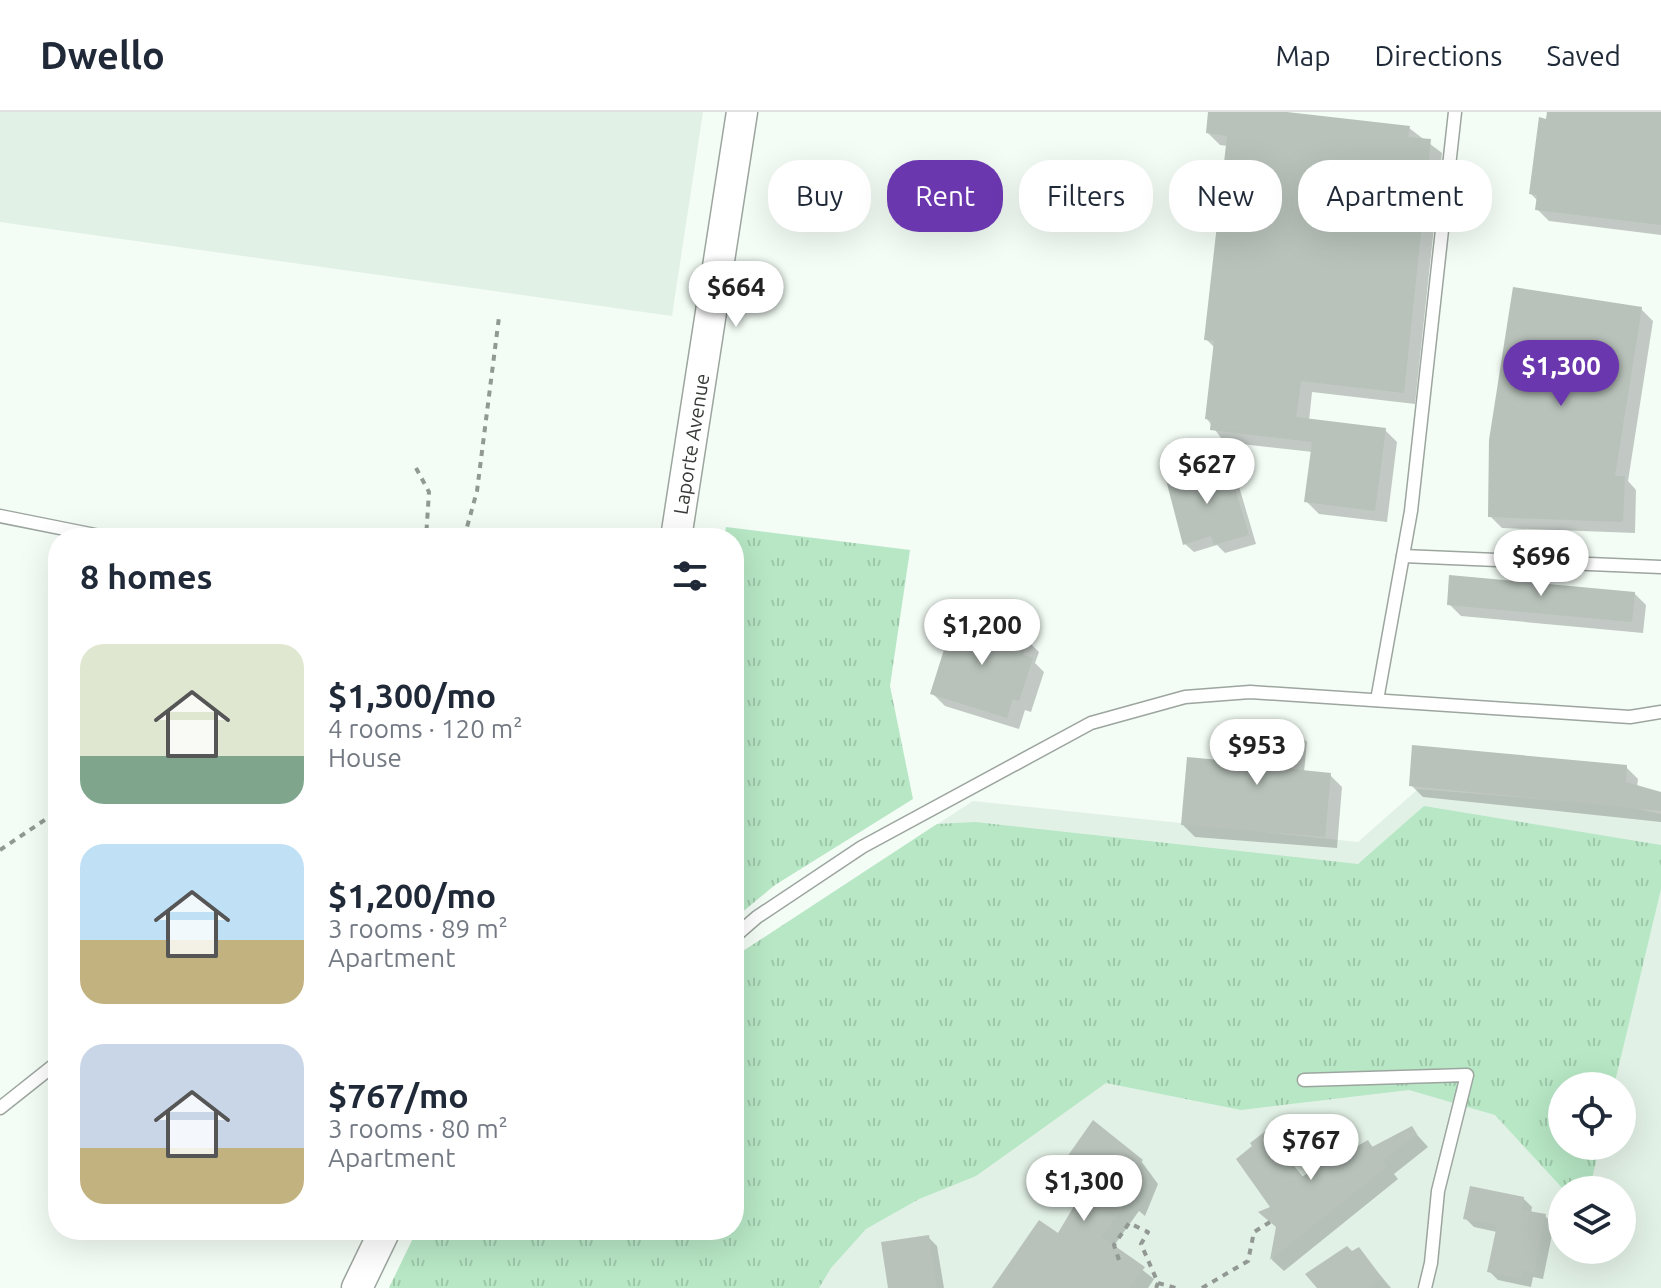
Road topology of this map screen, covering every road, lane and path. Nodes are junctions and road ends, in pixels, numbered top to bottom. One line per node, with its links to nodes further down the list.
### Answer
1 (742, 112): 9 (street, Laporte Avenue)
2 (1455, 112): 10 (lane)
3 (499, 317): 8 (path)
4 (416, 468): 7 (path)
5 (0, 516): 6 (lane)
6 (60, 528)
7 (427, 528)
8 (467, 528)
9 (678, 528)
10 (1403, 556): 11 (lane); 12 (lane)
11 (1661, 567)
12 (1377, 700): 13 (lane); 16 (lane)
13 (1661, 712)
14 (48, 818): 15 (path)
15 (0, 850)
16 (744, 930)
17 (48, 1070): 19 (lane)
18 (1304, 1080): 27 (lane)
19 (0, 1108)
20 (1270, 1222): 26 (path)
21 (380, 1240): 24 (street)
22 (1119, 1260): 23 (path)
23 (1157, 1285): 25 (path)
24 (357, 1288)
25 (1176, 1288)
26 (1202, 1288)
27 (1425, 1288)

